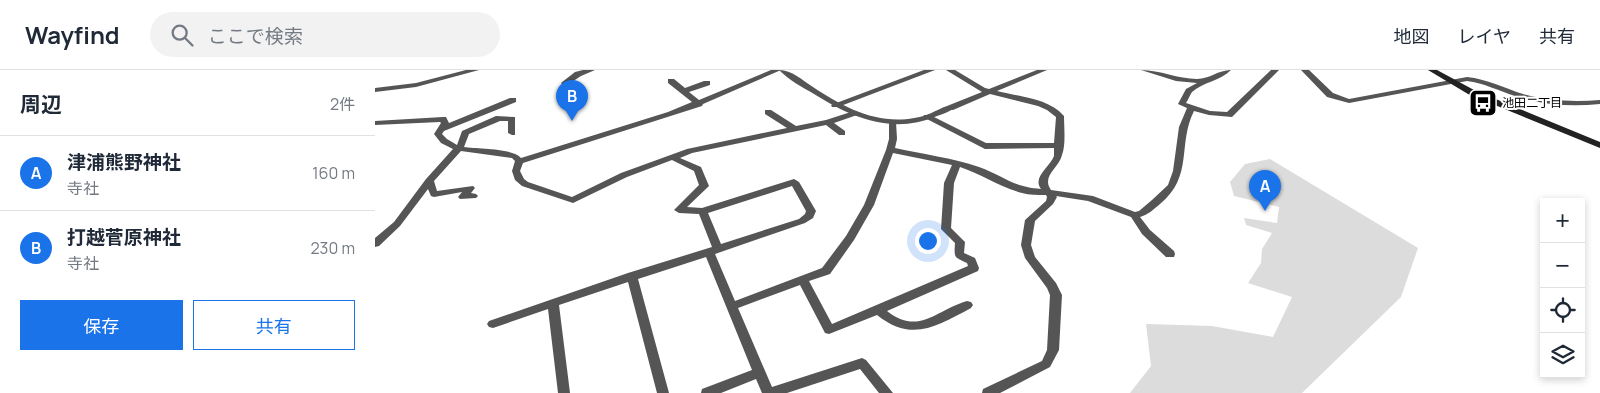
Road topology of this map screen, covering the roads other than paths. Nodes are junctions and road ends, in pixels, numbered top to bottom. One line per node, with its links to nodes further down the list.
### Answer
1 (475, 70): 17 (street)
2 (591, 70): 18 (street)
3 (777, 70): 23 (street)
4 (783, 70): 24 (street)
5 (931, 70): 24 (street)
6 (950, 70): 20 (street)
7 (1043, 70): 20 (street)
8 (1145, 70): 14 (street)
9 (1227, 70): 14 (street)
10 (1275, 70): 25 (street)
11 (1305, 70): 15 (street)
12 (1432, 70): 15 (main road)
13 (671, 81): 19 (street)
14 (1206, 81): 25 (street)
15 (1453, 82): 22 (street); 37 (main road)
16 (707, 83): 19 (street)
17 (375, 90)
18 (573, 90)
19 (684, 91): 23 (street)
20 (988, 92): 28 (street); 36 (street)
21 (513, 100): 32 (street)
22 (1600, 102)
23 (699, 104): 41 (street)
24 (835, 106): 27 (street)
25 (1191, 108): 47 (street)
26 (768, 112): 33 (street)
27 (854, 113): 29 (street); 30 (street)
28 (927, 117): 30 (street); 36 (street)
29 (828, 122): 33 (street); 35 (street)
30 (892, 122): 39 (street)
31 (375, 123): 32 (street)
32 (442, 129): 38 (street)
33 (794, 129): 40 (street)
34 (512, 133): 38 (street)
35 (842, 133)
36 (1059, 145): 44 (street)
37 (1600, 145)
38 (460, 147): 41 (street); 43 (street)
39 (890, 150): 42 (street); 52 (street)
40 (672, 157): 41 (street); 46 (street)
41 (519, 161)
42 (957, 163): 44 (street); 56 (street)
43 (429, 181): 45 (street); 48 (street)
44 (1049, 192): 47 (street); 64 (street)
45 (473, 196)
46 (703, 211): 49 (street); 49 (street)
47 (1135, 215): 50 (street)
48 (375, 244)
49 (713, 250): 51 (street); 55 (street)
50 (1170, 254)
51 (632, 276): 53 (street); 60 (street)
52 (803, 280): 55 (street); 56 (street)
53 (553, 303): 57 (street); 59 (street)
54 (967, 305): 56 (street)
55 (732, 306): 58 (street)
56 (878, 310)
57 (493, 324)
58 (759, 372): 61 (street); 62 (street)
59 (564, 393)
60 (663, 393)
61 (707, 393)
62 (770, 393): 63 (street)
63 (887, 393)
64 (988, 393)

